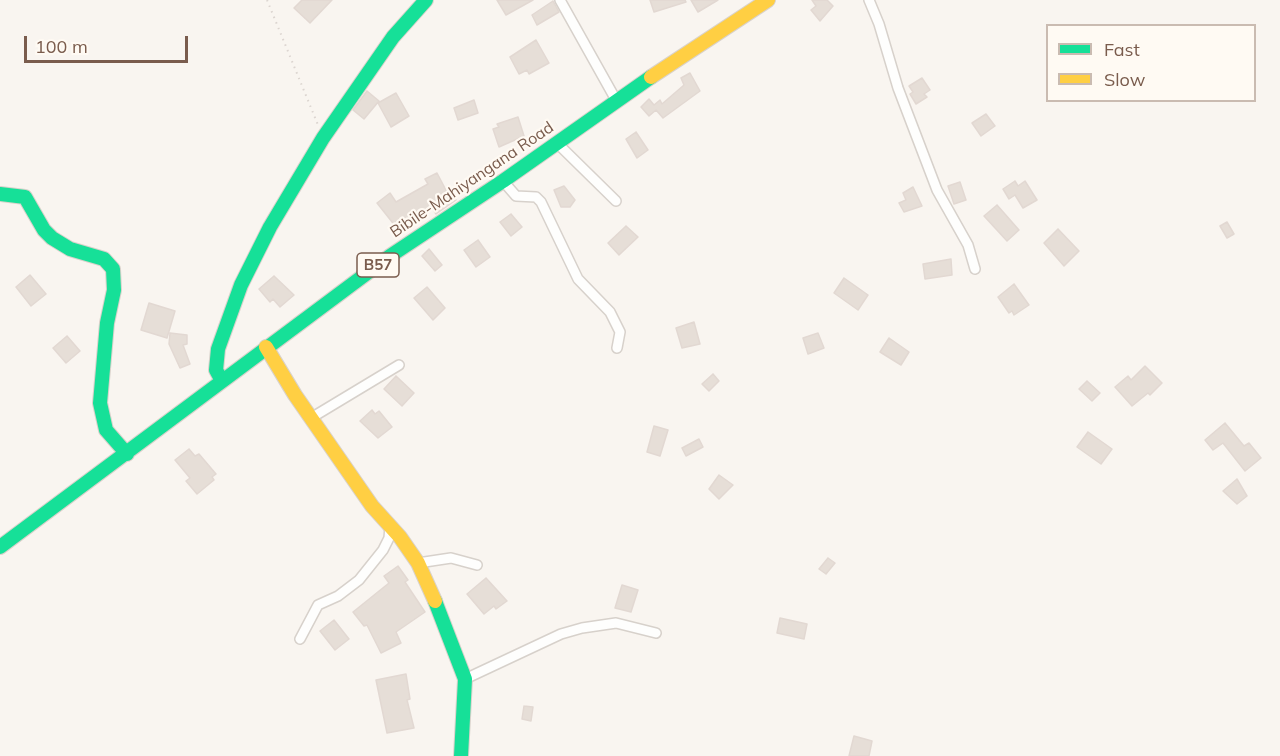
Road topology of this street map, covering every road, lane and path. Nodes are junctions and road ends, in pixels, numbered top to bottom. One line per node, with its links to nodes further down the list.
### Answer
1 (267, 0): 7 (path)
2 (426, 0): 7 (street)
3 (560, 0): 6 (street)
4 (768, 0): 6 (street, Bibile-Mahiyangana Road / B57)
5 (869, 0): 12 (street)
6 (616, 100): 8 (street, Bibile-Mahiyangana Road / B57)
7 (323, 138): 16 (street)
8 (557, 142): 9 (street, Bibile-Mahiyangana Road / B57); 11 (street)
9 (503, 181): 13 (street, Bibile-Mahiyangana Road / B57); 14 (street)
10 (0, 194): 18 (street)
11 (616, 201)
12 (975, 269)
13 (266, 347): 16 (street, Bibile-Mahiyangana Road / B57); 17 (street)
14 (617, 348)
15 (399, 365): 17 (street)
16 (222, 381): 18 (street, Bibile-Mahiyangana Road / B57)
17 (311, 418): 19 (street)
18 (127, 454): 20 (street, Bibile-Mahiyangana Road / B57)
19 (390, 526): 21 (street); 24 (street)
20 (0, 548)
21 (418, 563): 22 (street); 25 (street)
22 (477, 565)
23 (656, 633): 25 (street)
24 (300, 639)
25 (465, 679): 26 (street)
26 (460, 756)

